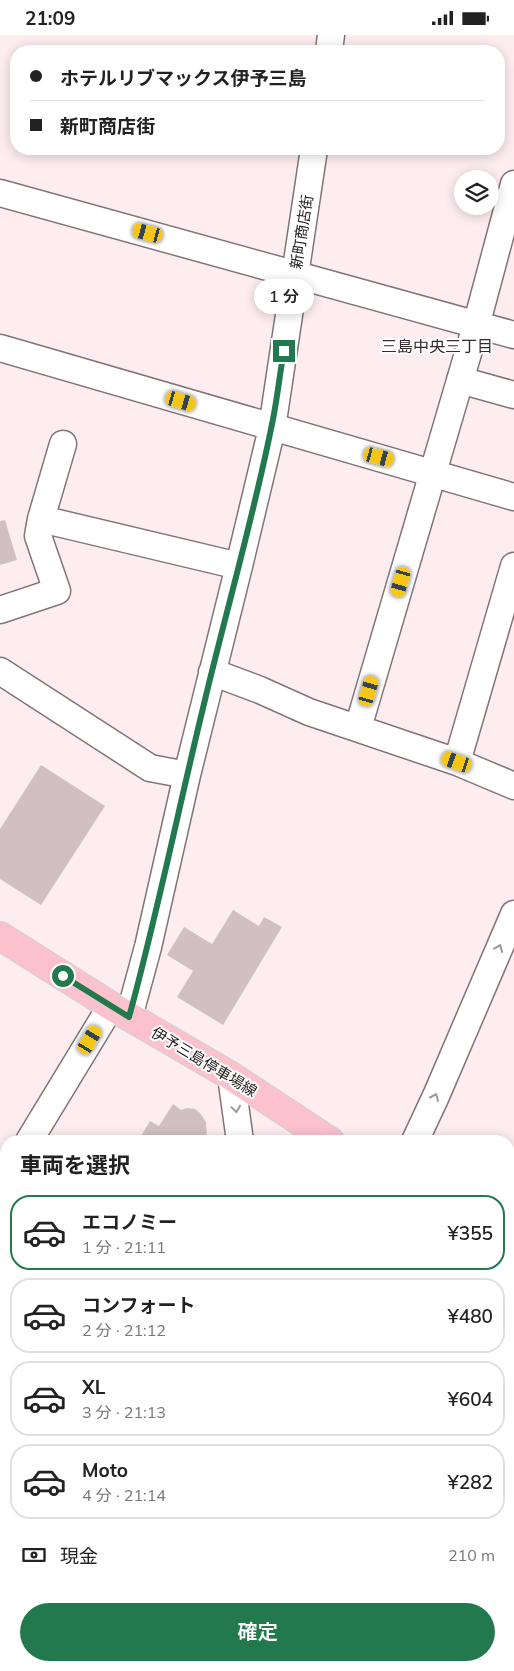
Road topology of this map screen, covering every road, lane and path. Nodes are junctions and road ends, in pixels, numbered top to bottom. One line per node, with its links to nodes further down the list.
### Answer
1 (313, 155): 4 (street, 新町商店街)
2 (514, 184): 5 (street)
3 (0, 193): 4 (street)
4 (295, 274): 5 (street); 10 (street, 新町商店街)
5 (476, 325): 6 (street); 8 (street)
6 (514, 335)
7 (0, 348): 10 (street)
8 (460, 380): 9 (street); 12 (street)
9 (514, 395)
10 (272, 428): 12 (street); 15 (street, 新町商店街)
11 (64, 444): 14 (street)
12 (432, 472): 13 (street); 20 (street)
13 (514, 497)
14 (41, 519): 15 (street); 17 (street)
15 (239, 566): 19 (street, 新町商店街)
16 (514, 566): 21 (street)
17 (0, 610)
18 (0, 671): 22 (street)
19 (212, 672): 20 (street); 22 (street, 新町商店街)
20 (358, 728): 21 (street)
21 (457, 762): 23 (street)
22 (187, 775): 26 (street, 新町商店街)
23 (514, 786)
24 (514, 914): 31 (street, one-way to 24)
25 (0, 936): 26 (main road, 伊予三島停車場線)
26 (120, 1012): 27 (main road, 伊予三島停車場線); 28 (street, 新町商店街)
27 (231, 1076): 29 (street, one-way to 29); 30 (main road, 伊予三島停車場線)
28 (33, 1135)
29 (239, 1135)
30 (321, 1135)
31 (418, 1135)

